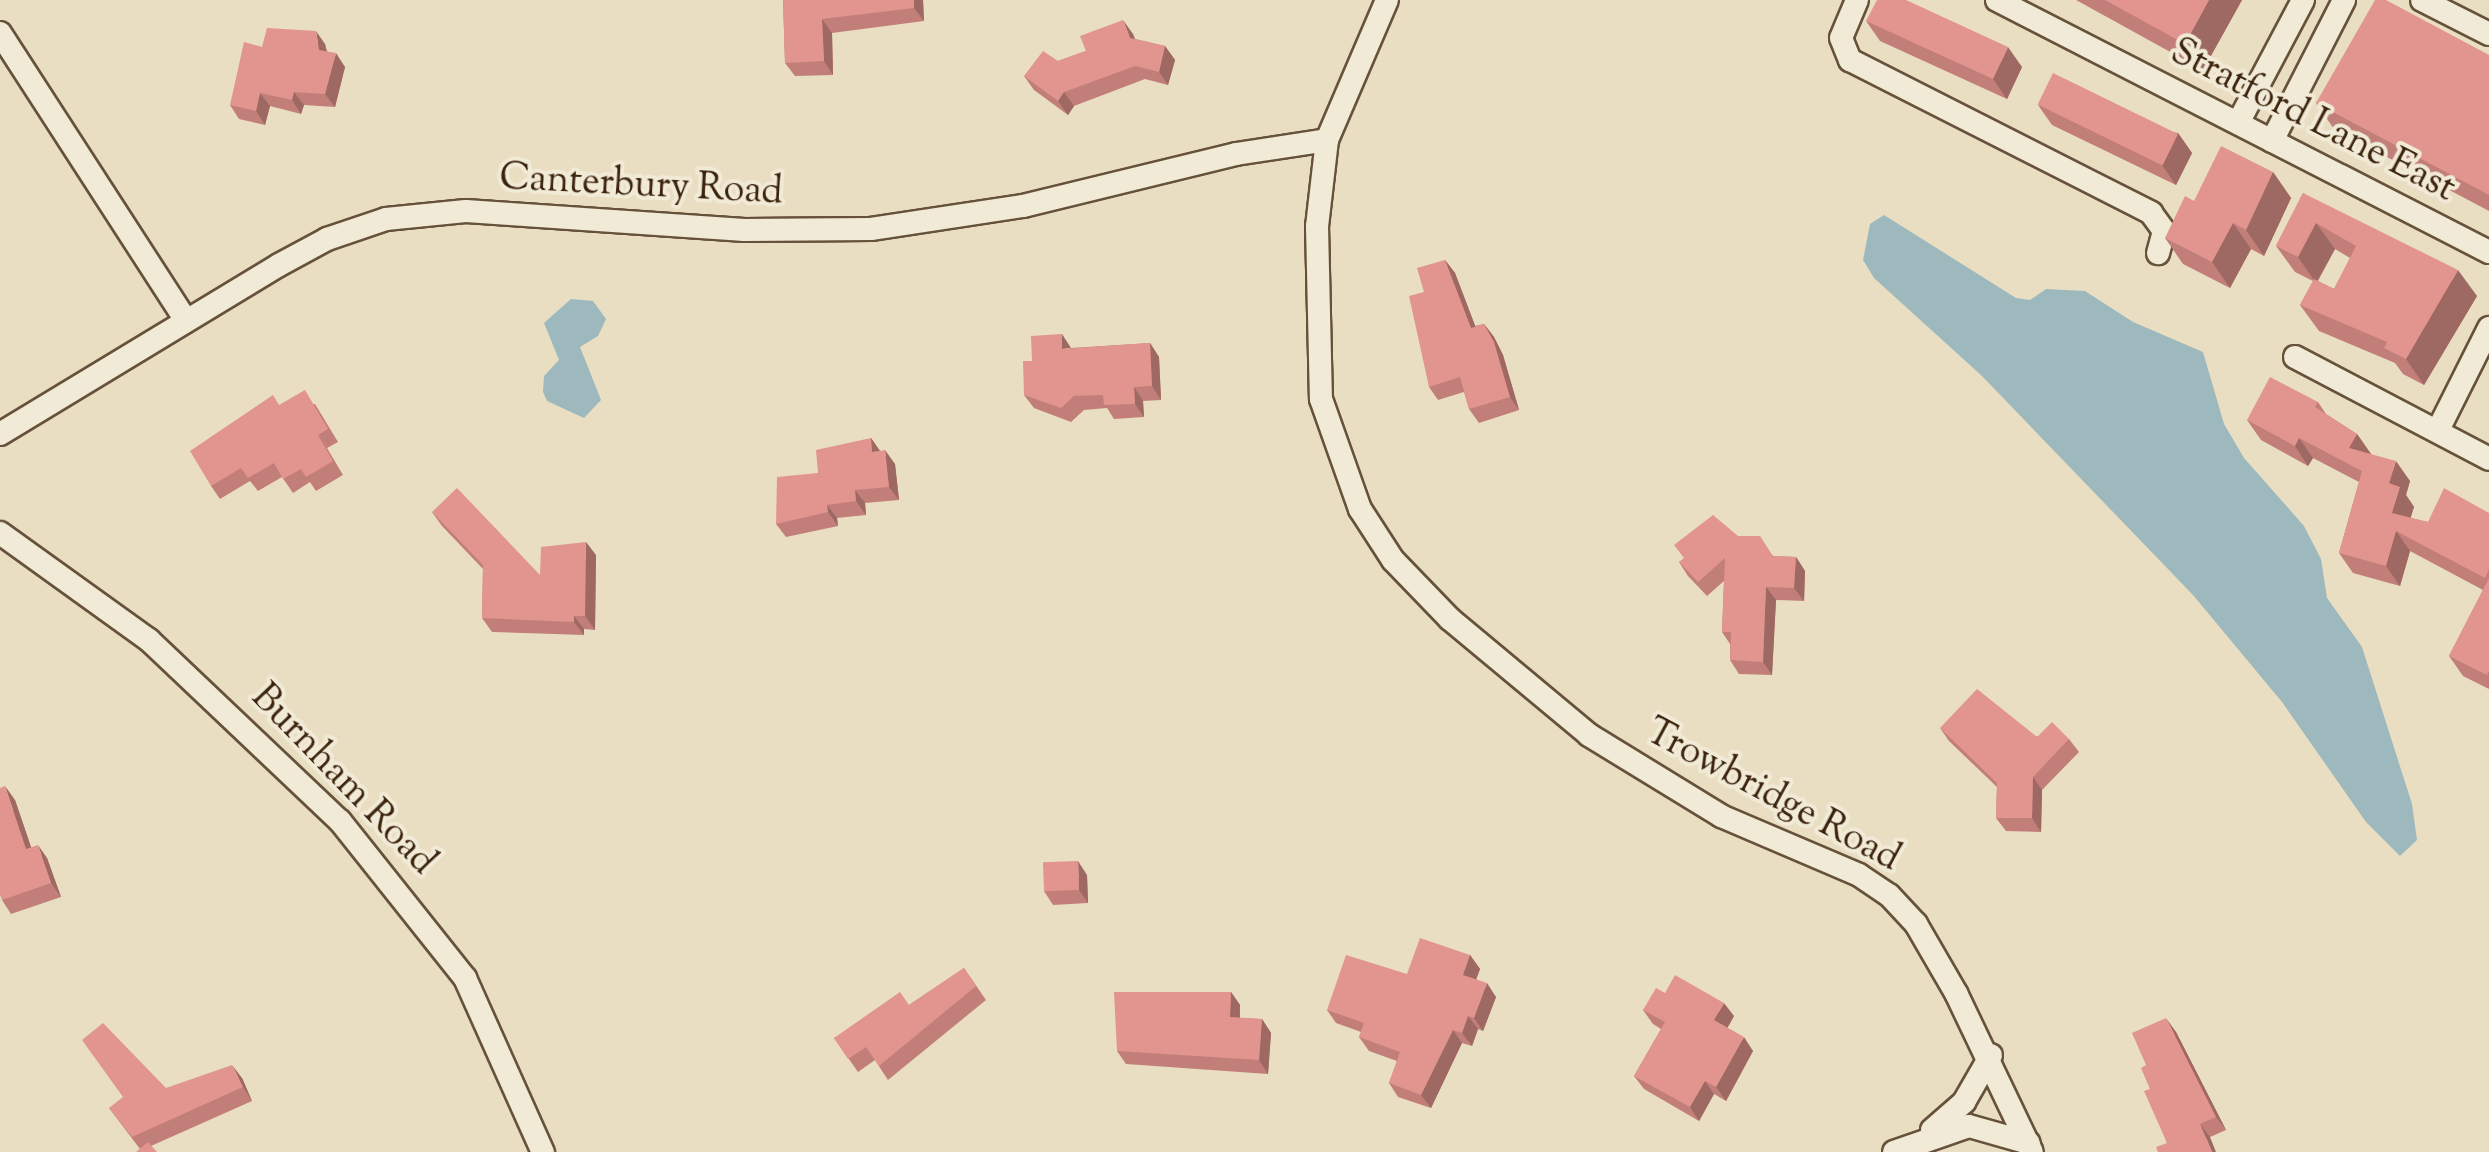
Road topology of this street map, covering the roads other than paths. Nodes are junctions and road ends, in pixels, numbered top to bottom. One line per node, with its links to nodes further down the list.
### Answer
1 (1388, 0): 10 (street, Trowbridge Road)
2 (1858, 0): 13 (street)
3 (1997, 0): 9 (street, Stratford Lane East)
4 (2302, 0): 9 (street)
5 (2344, 0): 11 (street)
6 (2422, 0): 8 (street)
7 (0, 34): 14 (street)
8 (2489, 34)
9 (2238, 124): 11 (street, Stratford Lane East)
10 (1327, 140): 14 (street, Canterbury Road); 21 (street, Trowbridge Road)
11 (2272, 141): 12 (street, Stratford Lane East)
12 (2489, 252)
13 (2158, 253)
14 (185, 320): 18 (street, Canterbury Road)
15 (2489, 328): 17 (street)
16 (2295, 357): 17 (street)
17 (2439, 428): 19 (street)
18 (0, 434)
19 (2489, 459)
20 (0, 533): 24 (street, Burnham Road)
21 (1991, 1055): 22 (street); 23 (street, Trowbridge Road)
22 (1920, 1138): 23 (street); 25 (street)
23 (2030, 1148)
24 (542, 1152)
25 (1894, 1152)

